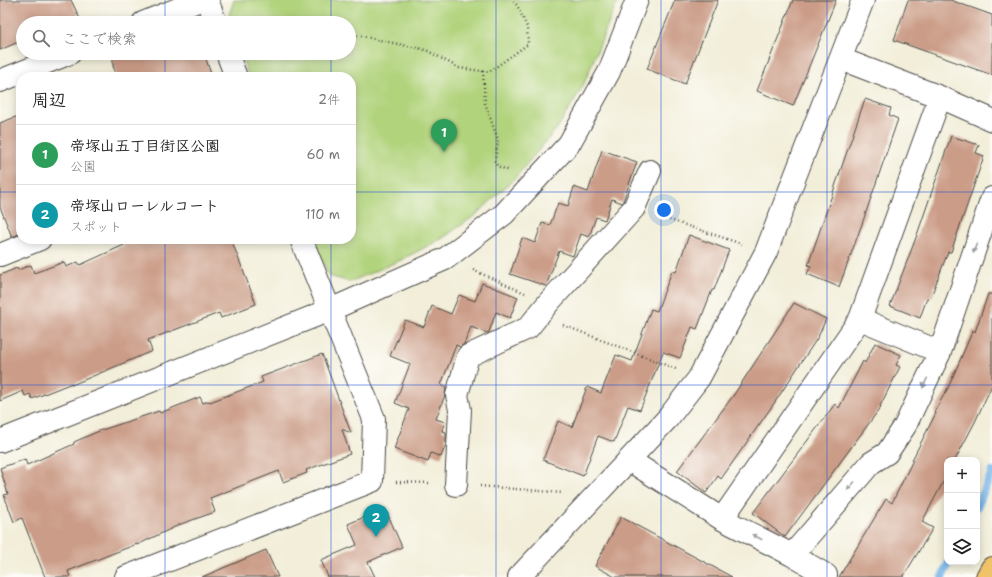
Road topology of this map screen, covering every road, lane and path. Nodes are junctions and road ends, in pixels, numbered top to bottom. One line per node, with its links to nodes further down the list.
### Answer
1 (200, 0): 6 (street)
2 (207, 0): 7 (street)
3 (511, 0): 12 (path)
4 (637, 0): 27 (street)
5 (863, 0): 9 (street)
6 (160, 16)
7 (213, 16)
8 (356, 36): 12 (path)
9 (841, 59): 17 (street); 25 (street)
10 (52, 60): 13 (street)
11 (230, 60): 14 (street)
12 (483, 71): 20 (path)
13 (22, 72)
14 (234, 72)
15 (16, 75): 16 (street)
16 (0, 81)
17 (940, 98): 18 (street); 30 (street)
18 (992, 120)
19 (650, 171): 22 (street)
20 (517, 174)
21 (992, 198): 31 (street, one-way to 31)
22 (634, 208): 25 (path); 28 (street)
23 (28, 244): 26 (street)
24 (303, 244): 29 (street)
25 (766, 252): 32 (street)
26 (0, 255)
27 (445, 259): 28 (path); 29 (street)
28 (543, 309): 32 (path); 36 (street)
29 (330, 310): 33 (street); 35 (street)
30 (860, 320): 31 (street); 38 (street)
31 (940, 352): 39 (street, one-way to 39)
32 (699, 378): 34 (street)
33 (0, 440)
34 (629, 460): 37 (street); 38 (street)
35 (372, 481): 36 (path); 42 (street)
36 (456, 485): 37 (path)
37 (596, 495): 43 (street)
38 (722, 518): 39 (street, one-way to 38)
39 (792, 555): 41 (street)
40 (992, 568): 44 (main road)
41 (826, 575)
42 (126, 577)
43 (519, 577)
44 (987, 577)

